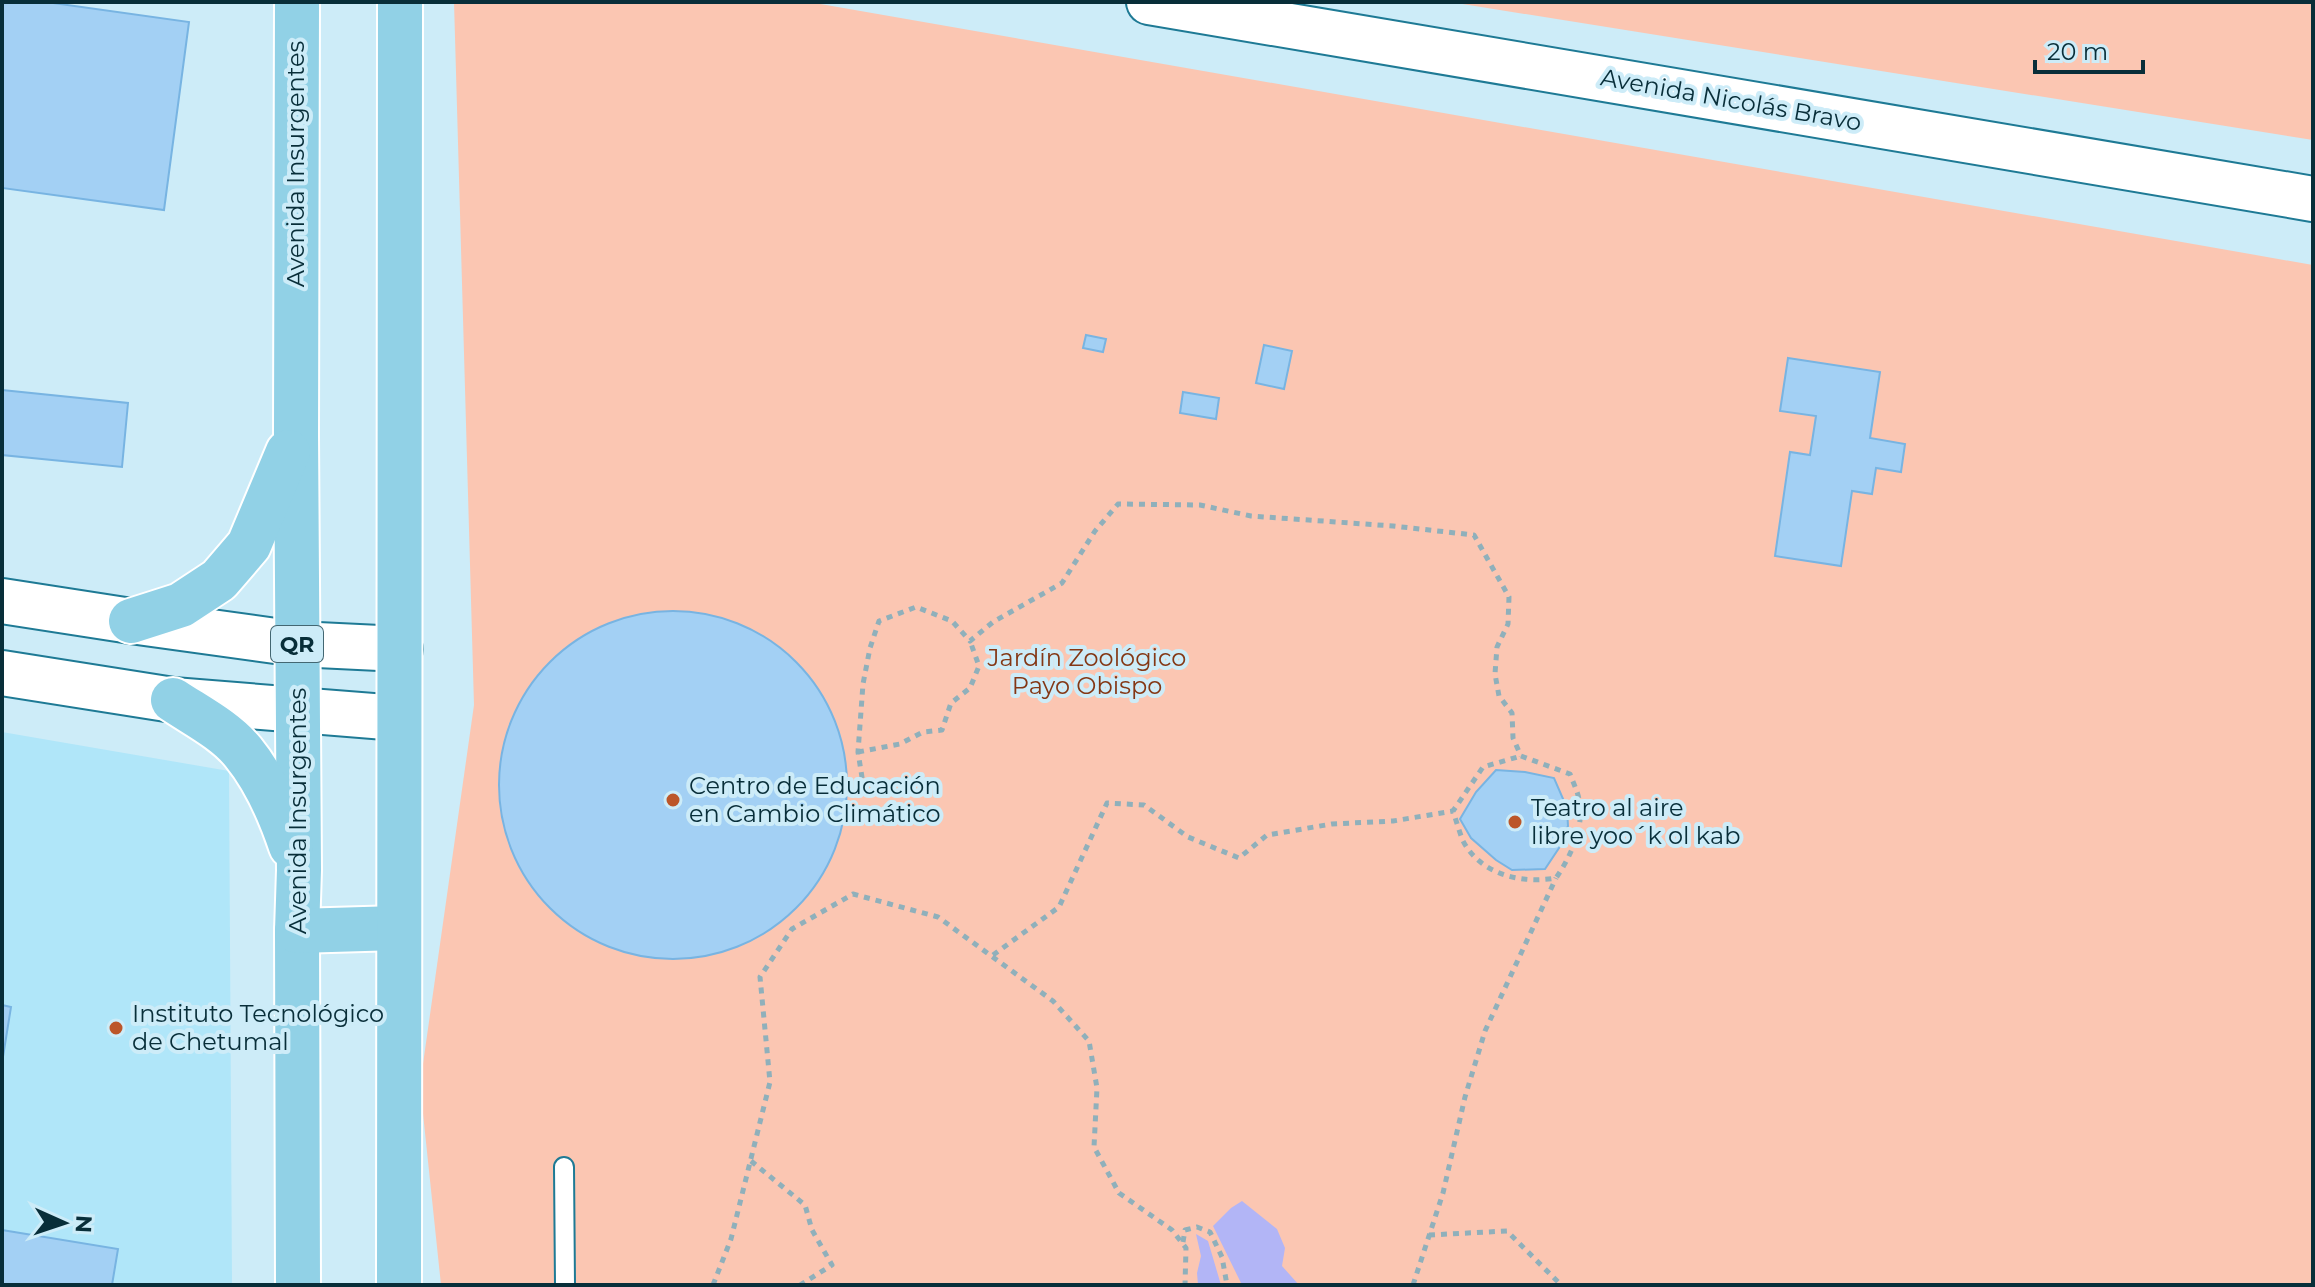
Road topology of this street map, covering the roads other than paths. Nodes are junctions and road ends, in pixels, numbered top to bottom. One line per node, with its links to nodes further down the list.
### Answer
1 (297, 2): 5 (main road, Avenida Insurgentes / QR)
2 (400, 2): 9 (main road)
3 (1149, 2): 4 (main road, Avenida Nicolás Bravo)
4 (2313, 199)
5 (296, 435): 7 (main road); 8 (main road, Avenida Insurgentes / QR)
6 (2, 601): 7 (main road)
7 (131, 621): 8 (main road)
8 (297, 644): 9 (main road); 12 (main road, Avenida Insurgentes / QR)
9 (400, 649): 13 (main road)
10 (2, 673): 11 (main road)
11 (173, 700): 12 (main road); 14 (main road)
12 (299, 711): 13 (main road); 14 (main road, Avenida Insurgentes / QR)
13 (398, 718): 15 (main road)
14 (299, 870): 16 (main road, Avenida Insurgentes / QR)
15 (398, 928): 16 (main road); 19 (main road)
16 (297, 931): 18 (main road, Avenida Insurgentes / QR)
17 (564, 1167): 20 (lane)
18 (298, 1285)
19 (399, 1285)
20 (565, 1285)

